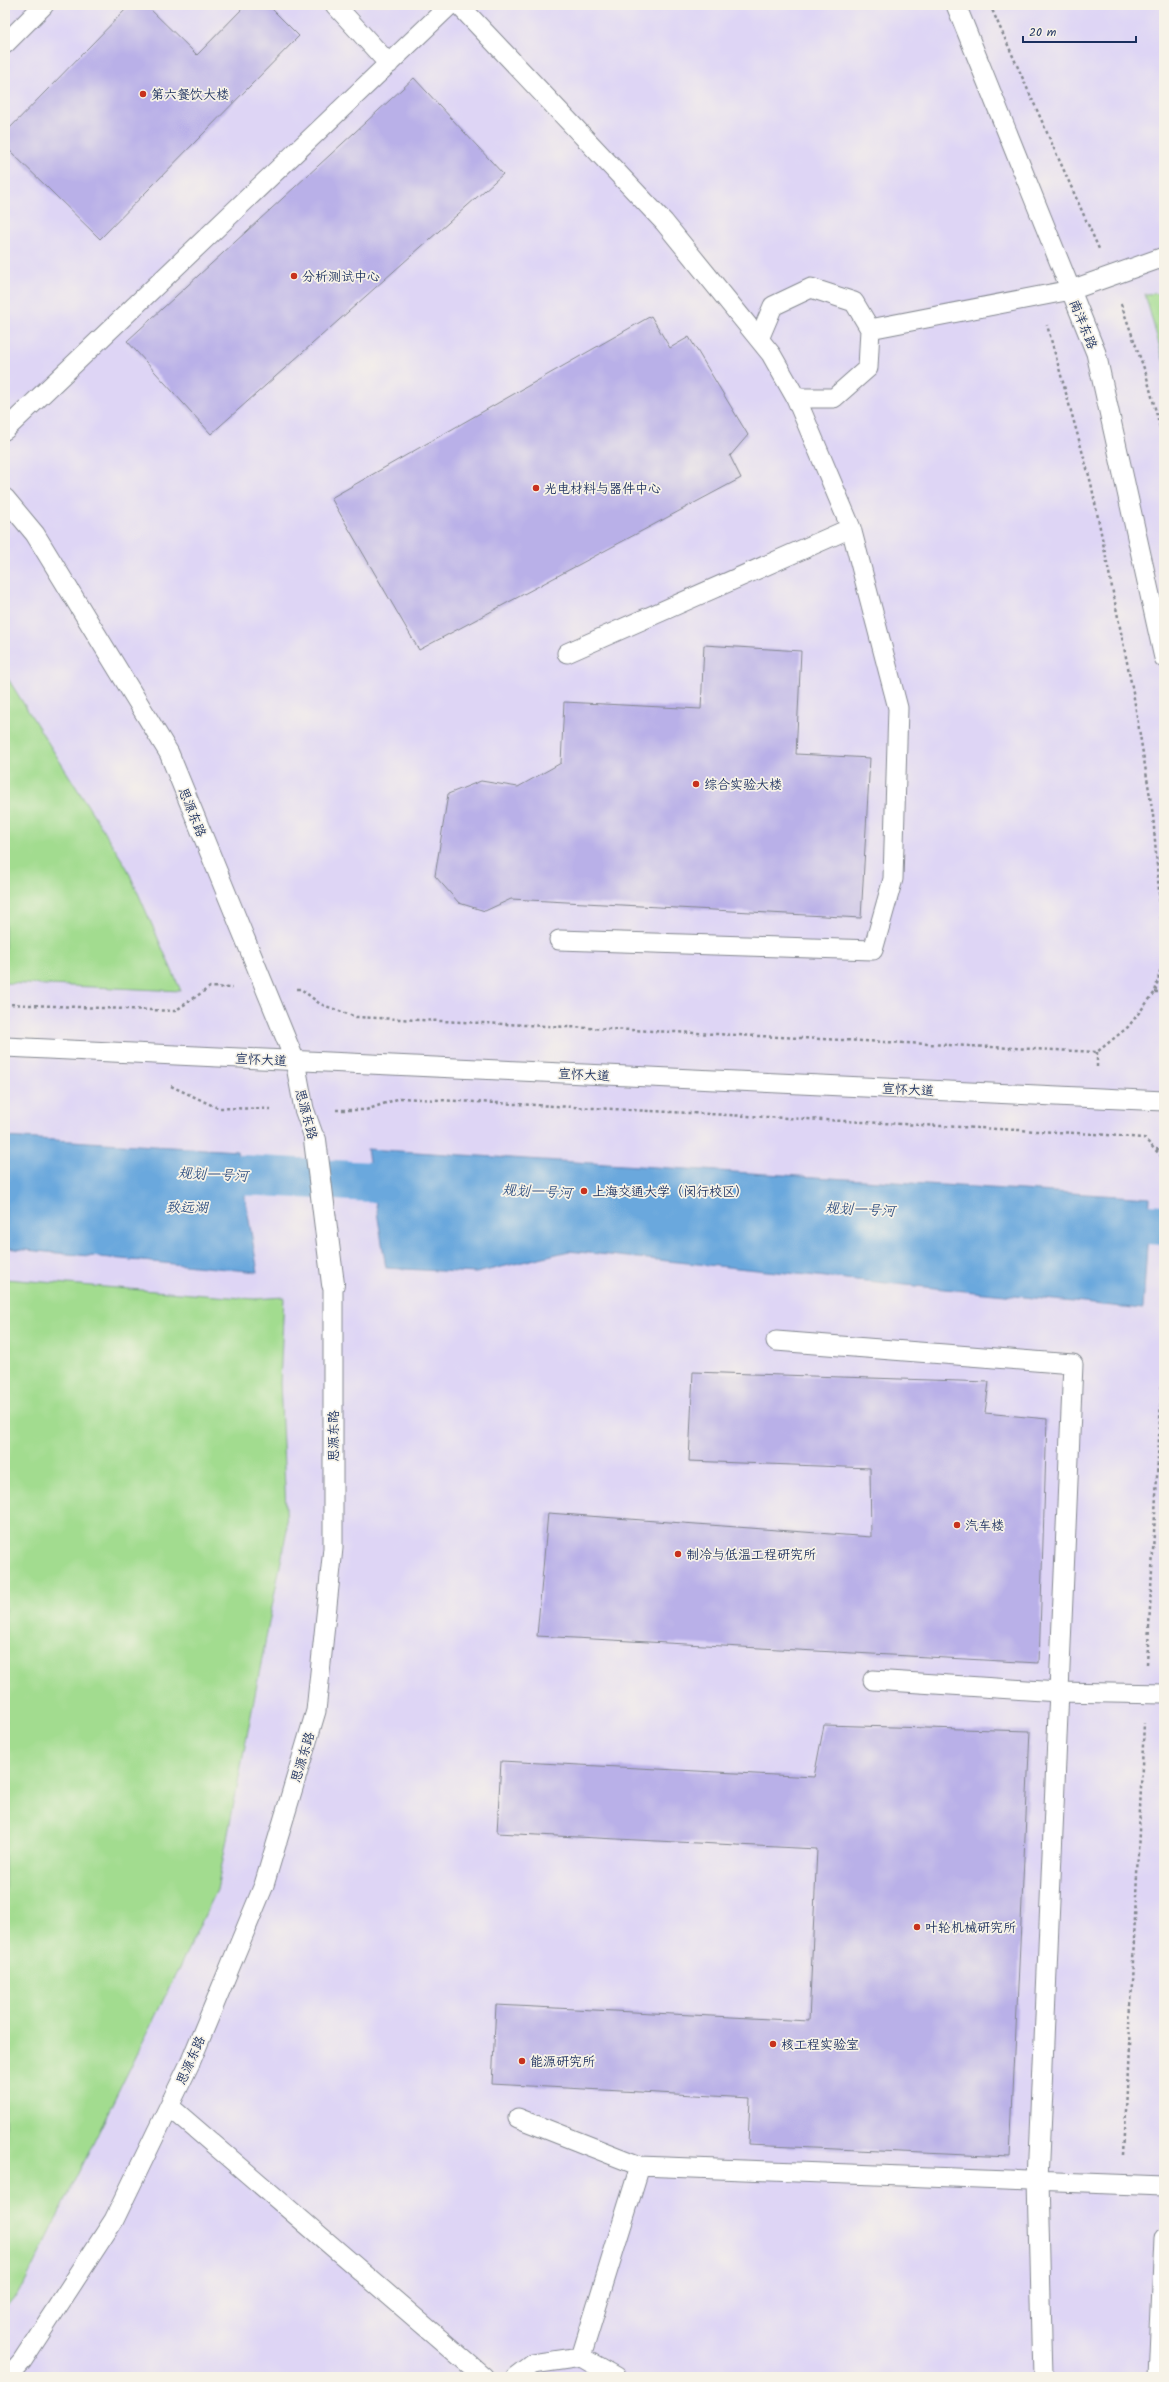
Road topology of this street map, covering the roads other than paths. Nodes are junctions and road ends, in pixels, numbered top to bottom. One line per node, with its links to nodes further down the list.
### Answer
1 (44, 5): 6 (lane)
2 (335, 5): 7 (lane)
3 (450, 5): 7 (lane)
4 (459, 5): 11 (lane)
5 (956, 5): 9 (lane, 南洋东路)
6 (5, 44)
7 (389, 64): 13 (lane)
8 (1164, 257): 9 (lane)
9 (1070, 290): 10 (lane); 17 (lane, 南洋东路)
10 (870, 329): 11 (lane); 12 (lane)
11 (759, 339): 12 (lane)
12 (796, 398): 15 (lane)
13 (5, 430)
14 (5, 498): 20 (lane, 思源东路)
15 (851, 528): 16 (lane); 18 (lane)
16 (567, 653)
17 (1164, 658)
18 (558, 940)
19 (5, 1047): 20 (lane, 宣怀大道)
20 (295, 1061): 21 (lane, 宣怀大道); 22 (lane, 思源东路)
21 (1164, 1101)
22 (315, 1140): 23 (street, 思源东路)
23 (333, 1284): 28 (lane, 思源东路)
24 (776, 1341): 26 (lane)
25 (873, 1680): 26 (lane)
26 (1059, 1692): 27 (lane); 31 (lane)
27 (1155, 1694)
28 (169, 2106): 35 (lane, 思源东路); 36 (lane)
29 (518, 2118): 30 (lane)
30 (640, 2166): 31 (lane); 34 (lane)
31 (1038, 2181): 32 (lane); 39 (lane)
32 (1164, 2186)
33 (1164, 2238): 40 (lane)
34 (580, 2357): 37 (lane); 38 (lane)
35 (8, 2377)
36 (484, 2377)
37 (516, 2377)
38 (616, 2377)
39 (1043, 2377)
40 (1158, 2377)

